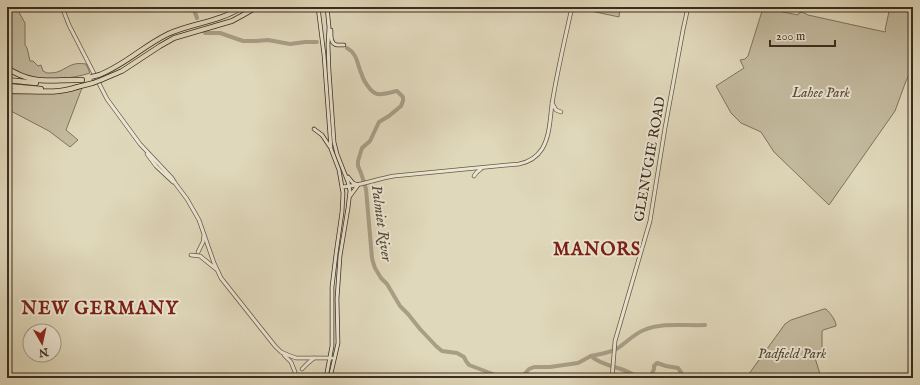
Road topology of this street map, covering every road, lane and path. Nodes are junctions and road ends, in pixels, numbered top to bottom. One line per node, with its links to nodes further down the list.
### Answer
1 (62, 7): 27 (street)
2 (242, 7): 12 (highway, bridge)
3 (257, 7): 14 (highway, bridge)
4 (318, 7): 19 (street)
5 (327, 7): 8 (street)
6 (572, 7): 16 (street)
7 (688, 7): 39 (street, GLENUGIE ROAD)
8 (329, 27): 9 (street); 21 (street)
9 (344, 45)
10 (7, 68): 12 (highway)
11 (7, 80): 12 (highway)
12 (82, 80)
13 (7, 86): 14 (highway)
14 (77, 87): 15 (highway)
15 (7, 91)
16 (552, 103): 17 (street); 20 (street)
17 (561, 112)
18 (314, 129): 19 (street)
19 (331, 149): 24 (street)
20 (482, 168): 22 (street); 23 (street)
21 (346, 174): 23 (street); 25 (street)
22 (474, 176)
23 (358, 185): 25 (street); 26 (street)
24 (342, 187): 25 (street); 32 (street)
25 (349, 187): 26 (street)
26 (350, 198): 34 (street)
27 (204, 234): 28 (street); 30 (street)
28 (198, 252)
29 (191, 255): 30 (street)
30 (217, 270): 31 (street)
31 (281, 352): 33 (street); 36 (street)
32 (330, 357): 33 (street); 34 (street); 37 (street)
33 (314, 358): 35 (street)
34 (335, 358): 38 (street)
35 (302, 369)
36 (295, 372)
37 (326, 378)
38 (330, 378)
39 (612, 378)

